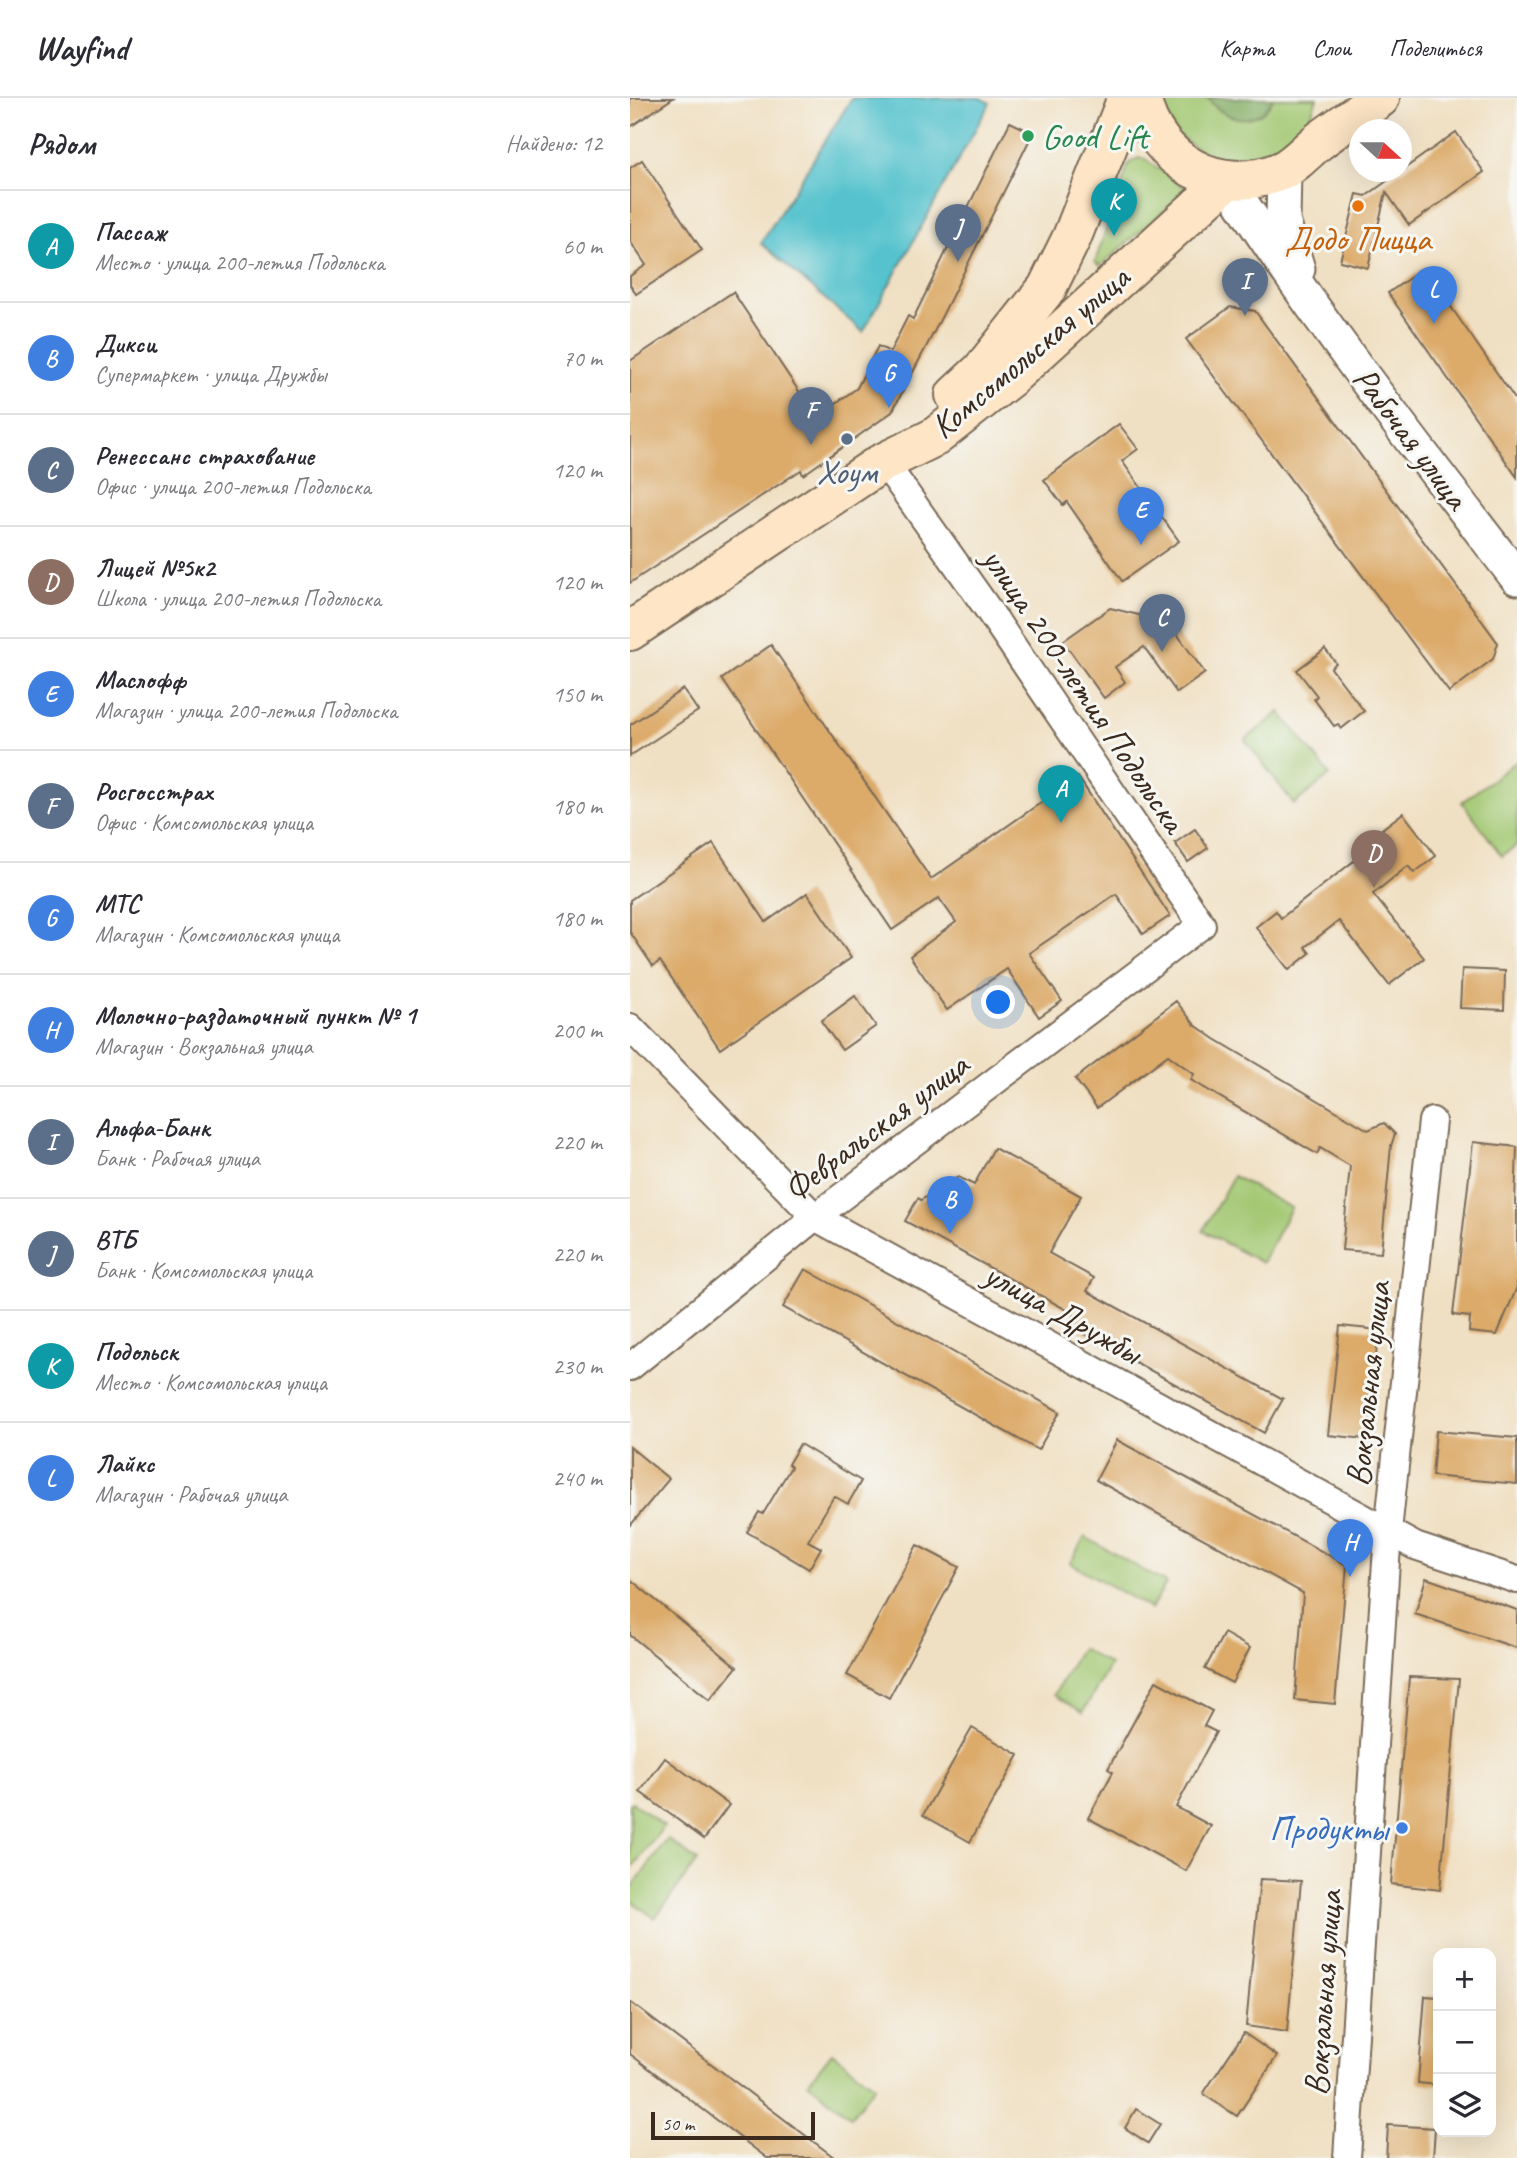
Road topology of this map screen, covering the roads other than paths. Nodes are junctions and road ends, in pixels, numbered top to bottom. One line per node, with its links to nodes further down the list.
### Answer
1 (1126, 98): 9 (main road, Комсомольская улица)
2 (1142, 98): 7 (main road)
3 (1337, 98): 5 (main road)
4 (1380, 98): 5 (main road)
5 (1318, 142): 6 (main road)
6 (1284, 170): 7 (main road); 8 (street, Рабочая улица)
7 (1227, 180): 8 (street, Рабочая улица); 9 (main road, Комсомольская улица)
8 (1306, 298): 10 (street, Рабочая улица)
9 (882, 463): 11 (main road, Комсомольская улица); 12 (street, улица 200-летия Подольска)
10 (1517, 578)
11 (630, 631)
12 (1170, 950): 15 (street, Февральская улица)
13 (630, 1027): 15 (street, улица Дружбы)
14 (1432, 1121): 17 (street, Вокзальная улица)
15 (815, 1217): 16 (street, Февральская улица); 17 (street, улица Дружбы)
16 (630, 1367)
17 (1388, 1531): 18 (street, улица Дружбы); 19 (street, Вокзальная улица)
18 (1517, 1580)
19 (1347, 2158)

